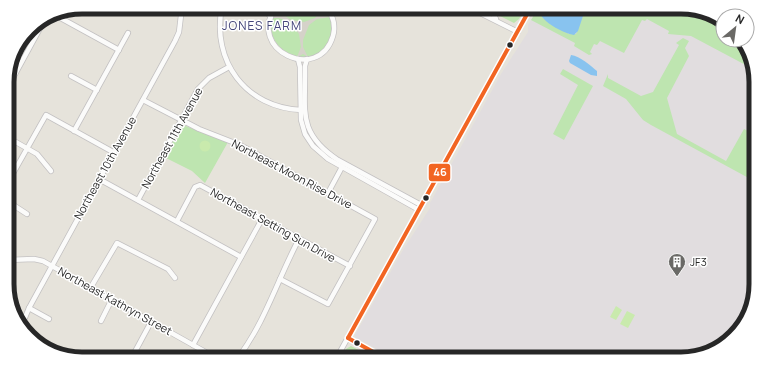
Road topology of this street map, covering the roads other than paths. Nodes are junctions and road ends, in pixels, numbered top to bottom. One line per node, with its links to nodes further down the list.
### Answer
1 (181, 14): 22 (street, Northeast 10th Avenue)
2 (221, 14): 18 (street)
3 (268, 14): 9 (street)
4 (272, 14): 9 (street)
5 (481, 14): 11 (street)
6 (493, 14): 11 (street)
7 (527, 14): 13 (street)
8 (332, 15): 17 (street)
9 (271, 17): 16 (street)
10 (60, 18): 15 (street)
11 (496, 19): 13 (street)
12 (40, 29): 19 (street)
13 (518, 32): 36 (street)
14 (128, 33): 15 (street)
15 (119, 50): 21 (street)
16 (298, 59): 17 (street); 23 (street)
17 (307, 59): 23 (street)
18 (229, 67): 23 (street); 24 (street, Northeast 11th Avenue)
19 (14, 76)
20 (71, 76): 21 (street)
21 (97, 90): 25 (street)
22 (143, 100): 24 (street, Northeast Moon Rise Drive); 28 (street, Northeast 10th Avenue)
23 (303, 110): 29 (street); 36 (street)
24 (181, 121): 33 (street, Northeast Moon Rise Drive); 34 (street, Northeast 11th Avenue)
25 (74, 131): 27 (street); 28 (street)
26 (14, 141): 27 (street)
27 (27, 148): 30 (street); 31 (street)
28 (114, 152): 32 (street, Northeast 10th Avenue)
29 (342, 167): 33 (street); 36 (street)
30 (14, 171)
31 (51, 171)
32 (99, 179): 34 (street); 43 (street, Northeast 10th Avenue)
33 (328, 193): 44 (street, Northeast Moon Rise Drive)
34 (138, 200): 39 (street)
35 (14, 205): 37 (street)
36 (420, 207): 54 (street)
37 (27, 214)
38 (262, 219): 39 (street, Northeast Setting Sun Drive); 40 (street, Northeast Setting Sun Drive); 41 (street)
39 (176, 221): 41 (street)
40 (299, 239): 44 (street, Northeast Setting Sun Drive); 46 (street)
41 (241, 257): 55 (street)
42 (14, 260): 43 (street, Northeast Kathryn Street)
43 (52, 266): 47 (street, Northeast Kathryn Street); 49 (street, Northeast 10th Avenue)
44 (350, 266): 46 (street)
45 (175, 278): 47 (street)
46 (280, 279): 58 (street)
47 (91, 287): 48 (street, Northeast Kathryn Street)
48 (112, 299): 52 (street); 53 (street, Northeast Kathryn Street)
49 (29, 308): 50 (street); 51 (street, Northeast 10th Avenue)
50 (49, 319)
51 (24, 320)
52 (100, 321)
53 (151, 322): 55 (street, Northeast Kathryn Street); 56 (street)
54 (348, 338): 59 (street); 60 (street)
55 (193, 345): 57 (street, Northeast Kathryn Street)
56 (135, 352)
57 (206, 352)
58 (242, 352)
59 (340, 352)
60 (373, 352)

